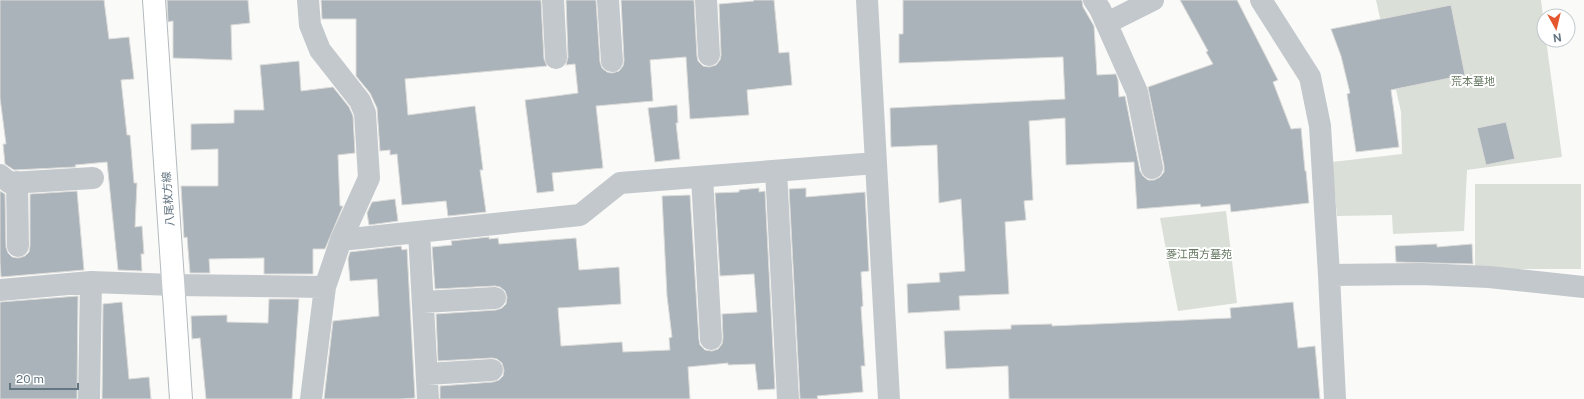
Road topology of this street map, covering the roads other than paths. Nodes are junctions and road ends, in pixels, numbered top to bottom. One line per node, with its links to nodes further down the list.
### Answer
1 (154, 0): 25 (main road, 八尾枚方線)
2 (308, 0): 21 (street)
3 (553, 0): 12 (street)
4 (608, 0): 13 (street)
5 (706, 0): 11 (street)
6 (867, 0): 14 (street)
7 (1094, 0): 10 (street)
8 (1153, 0): 10 (street)
9 (1261, 0): 23 (street)
10 (1107, 23): 15 (street)
11 (709, 55)
12 (556, 58)
13 (612, 61)
14 (876, 164): 16 (street); 39 (street)
15 (1152, 168)
16 (776, 171): 17 (street); 38 (street)
17 (702, 177): 20 (street); 31 (street)
18 (93, 178): 19 (street)
19 (8, 179): 22 (street)
20 (419, 232): 21 (street); 30 (street)
21 (341, 240): 26 (street)
22 (18, 246)
23 (1329, 275): 27 (street); 40 (street)
24 (91, 282): 25 (street); 28 (street); 34 (street)
25 (174, 285): 26 (street); 35 (main road, 八尾枚方線)
26 (325, 287): 36 (street)
27 (1584, 287)
28 (0, 290)
29 (494, 298): 30 (street)
30 (423, 302): 33 (street)
31 (711, 339)
32 (492, 370): 33 (street)
33 (427, 374): 37 (street)
34 (89, 399)
35 (181, 399)
36 (311, 399)
37 (428, 399)
38 (788, 399)
39 (889, 399)
40 (1335, 399)

